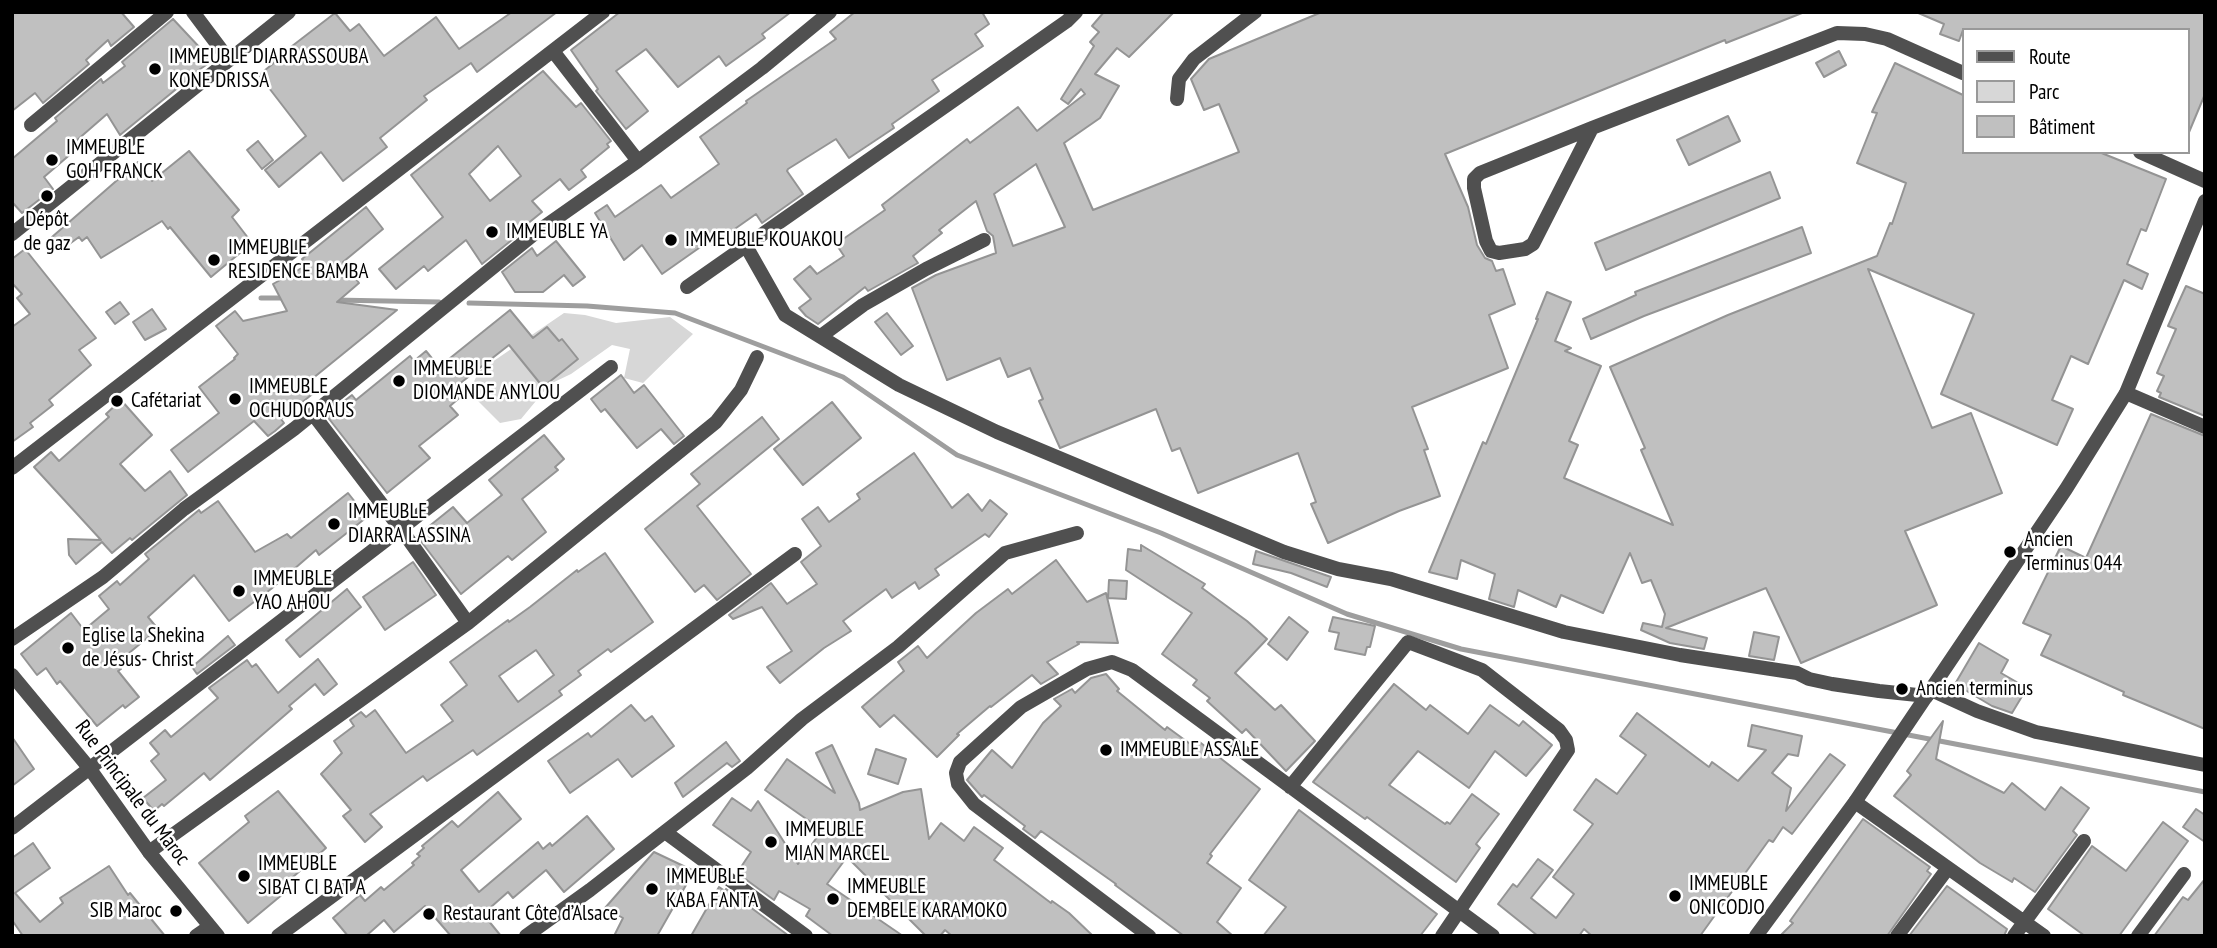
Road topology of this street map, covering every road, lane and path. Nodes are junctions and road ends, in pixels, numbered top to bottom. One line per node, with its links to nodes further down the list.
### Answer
1 (167, 12): 12 (street)
2 (193, 12): 9 (street)
3 (289, 12): 9 (street)
4 (604, 12): 8 (street)
5 (830, 12): 15 (street)
6 (1076, 12): 20 (street)
7 (1255, 12): 11 (street)
8 (553, 51): 15 (street); 28 (street)
9 (229, 60): 18 (street)
10 (1962, 73): 13 (street)
11 (1177, 99)
12 (31, 125)
13 (1592, 128): 13 (street)
14 (2144, 154): 16 (street)
15 (638, 161): 26 (street)
16 (2205, 181)
17 (2205, 201): 25 (street)
18 (12, 234)
19 (984, 240): 22 (street)
20 (746, 246): 21 (street); 22 (street)
21 (687, 287)
22 (821, 335): 35 (street)
23 (757, 356): 32 (street)
24 (611, 368): 29 (street)
25 (2126, 393): 27 (street); 35 (street)
26 (313, 414): 29 (street); 33 (street)
27 (2205, 427)
28 (12, 468)
29 (401, 529): 32 (street); 37 (street)
30 (1077, 533): 41 (street)
31 (795, 554): 50 (street)
32 (468, 623): 43 (street)
33 (12, 639)
34 (12, 675): 37 (street, Rue Principale du Maroc)
35 (1927, 695): 36 (street); 39 (street)
36 (2205, 765)
37 (90, 769): 40 (street); 43 (street, Rue Principale du Maroc)
38 (1290, 787): 46 (street); 46 (street); 53 (street)
39 (1855, 802): 44 (street); 56 (street)
40 (12, 828)
41 (665, 831): 51 (street); 52 (street)
42 (2084, 841): 47 (street)
43 (149, 852): 48 (street, Rue Principale du Maroc)
44 (1948, 868): 47 (street); 57 (street)
45 (2184, 874): 60 (street)
46 (1460, 910): 54 (street); 55 (street)
47 (2024, 922): 58 (street); 59 (street)
48 (213, 931): 49 (street)
49 (196, 936)
50 (278, 936)
51 (526, 936)
52 (806, 936)
53 (1149, 936)
54 (1443, 936)
55 (1493, 936)
56 (1756, 936)
57 (1896, 936)
58 (2014, 936)
59 (2044, 936)
60 (2138, 936)

